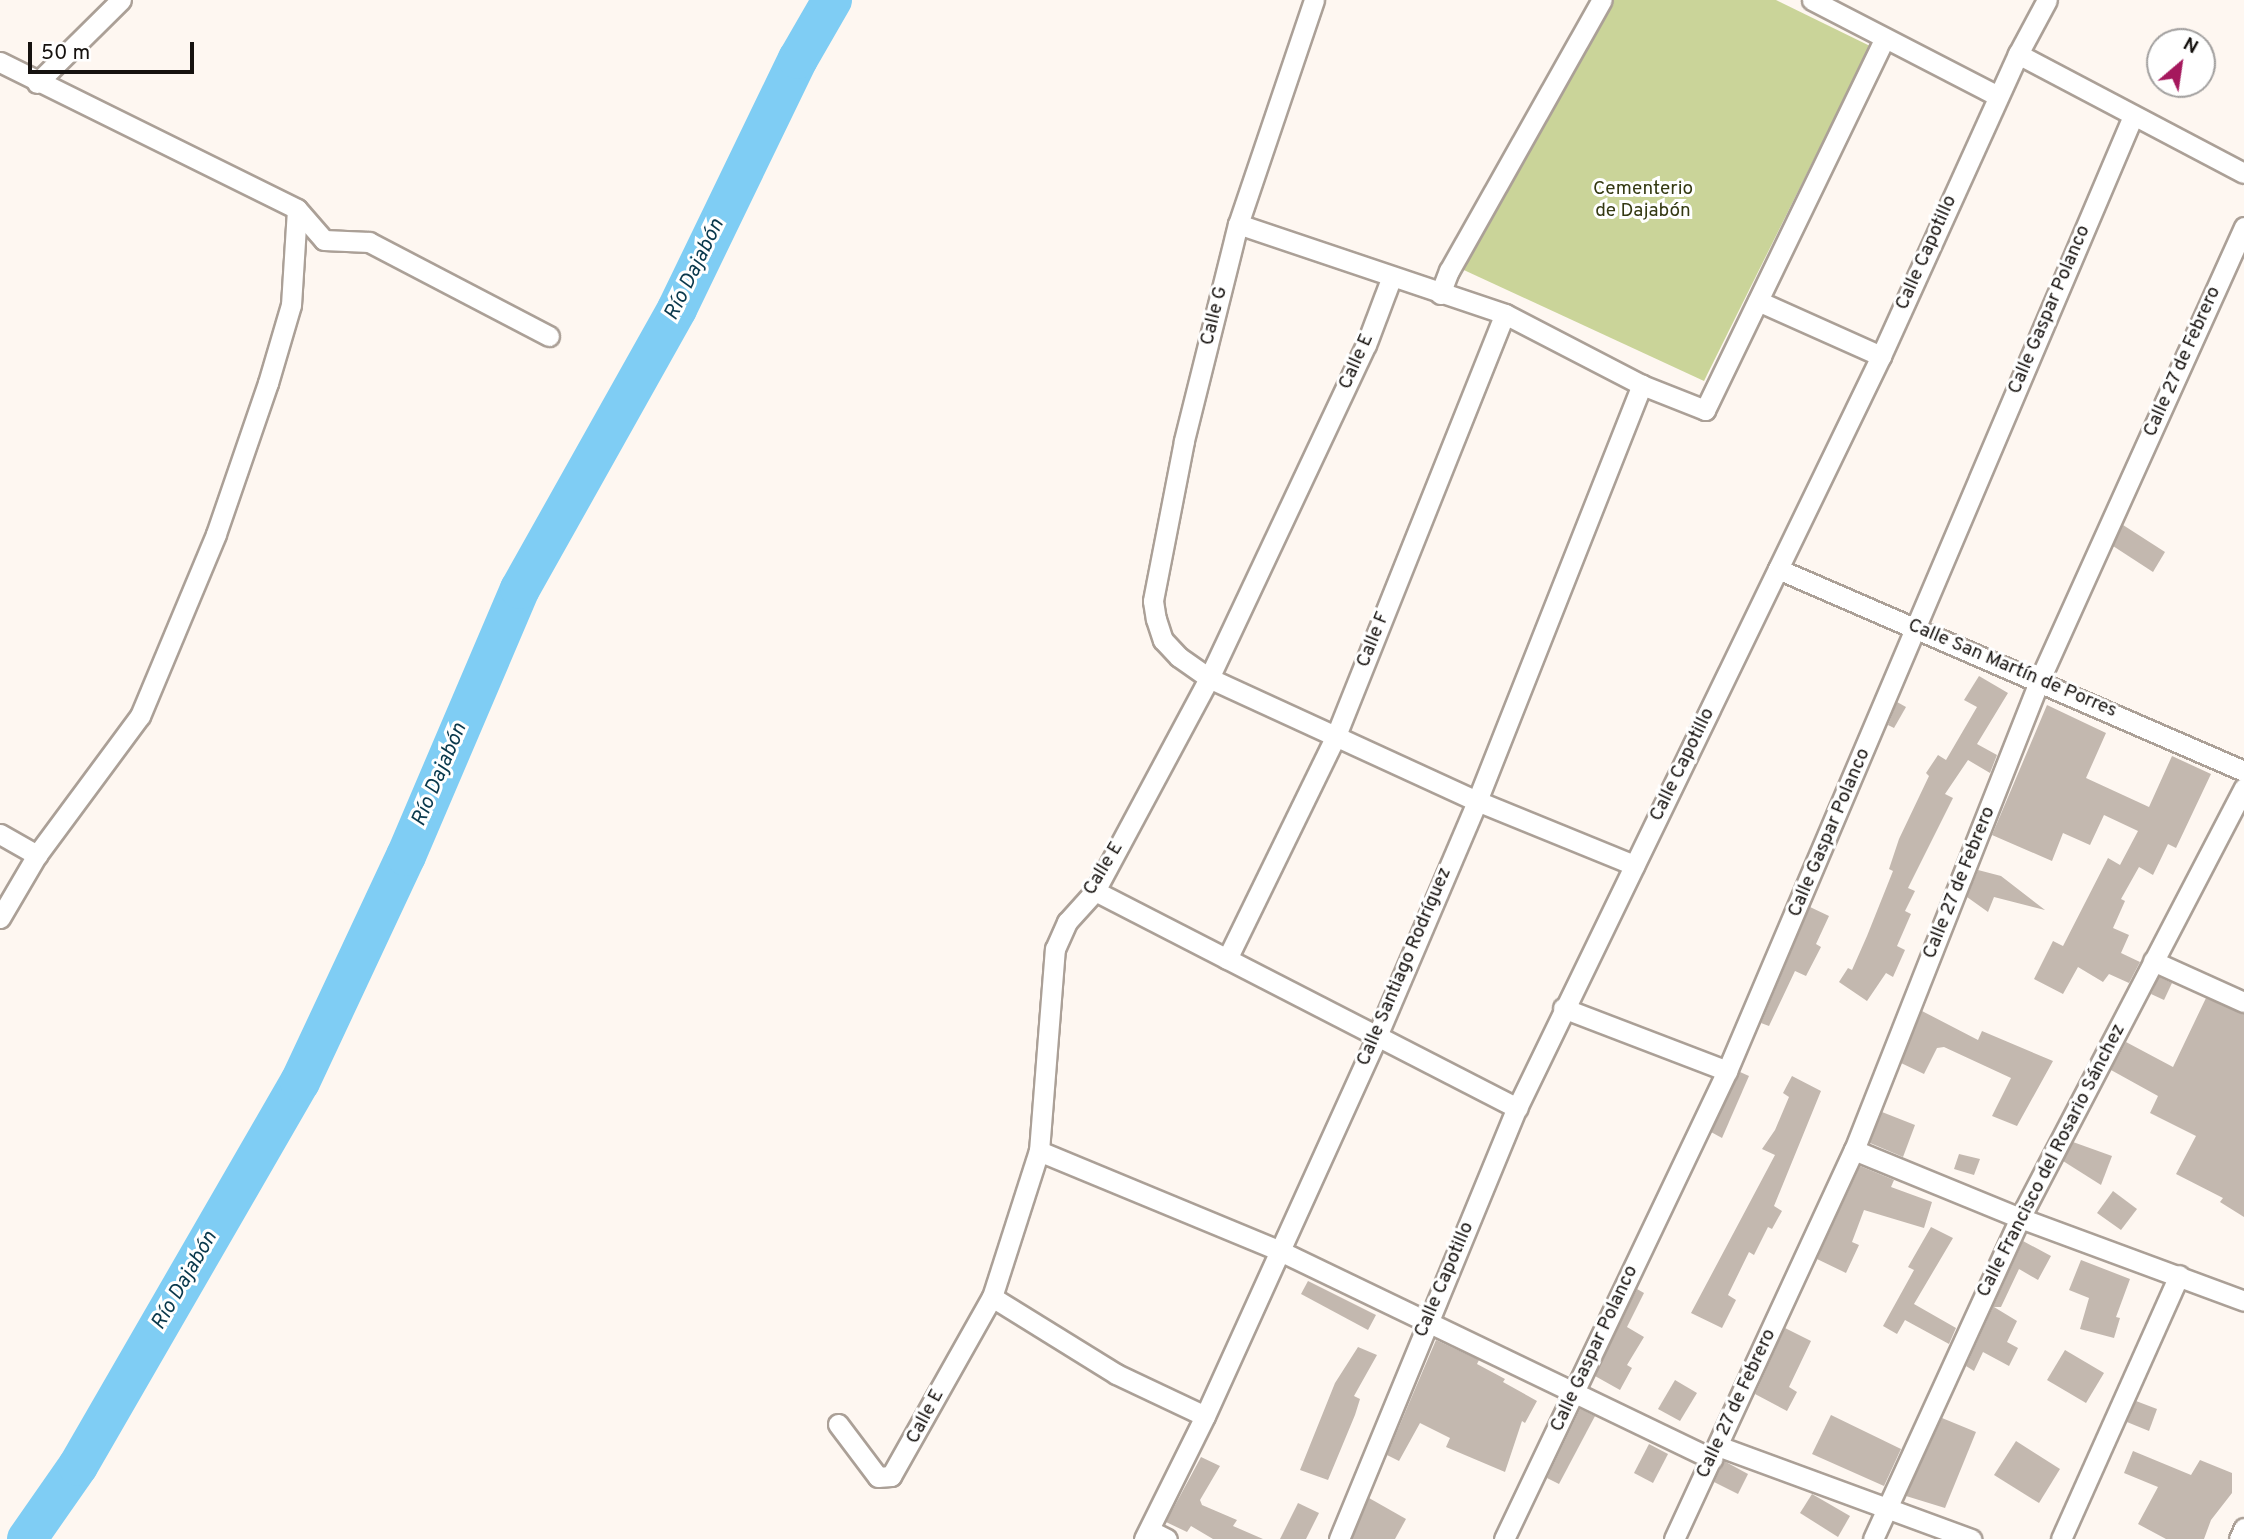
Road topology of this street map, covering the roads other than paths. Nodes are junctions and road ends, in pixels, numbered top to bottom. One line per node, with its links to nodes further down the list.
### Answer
1 (121, 0): 9 (street)
2 (1314, 0): 14 (street, Calle G)
3 (1602, 0): 17 (street)
4 (1812, 0): 6 (street)
5 (2047, 0): 7 (street, Calle Capotillo)
6 (1884, 40): 10 (street); 18 (street)
7 (2018, 54): 10 (street, Calle Capotillo); 11 (street)
8 (0, 62): 9 (street)
9 (37, 83): 13 (street)
10 (1998, 96): 21 (street, Calle Capotillo)
11 (2133, 116): 12 (street); 24 (street, Calle Gaspar Polanco)
12 (2244, 173)
13 (297, 209): 20 (street); 32 (street)
14 (1238, 224): 16 (street); 25 (street, Calle G)
15 (2244, 227): 26 (street, Calle 27 de Febrero)
16 (1391, 279): 17 (street); 25 (street, Calle E)
17 (1440, 295): 19 (street)
18 (1758, 301): 21 (street); 22 (street)
19 (1505, 314): 22 (street); 27 (street, Calle F)
20 (549, 336)
21 (1881, 356): 23 (street, Calle Capotillo)
22 (1642, 385): 30 (street, Calle Santiago Rodríguez)
23 (1778, 569): 24 (street, Calle San Martín de Porres); 33 (street, Calle Capotillo)
24 (1915, 628): 26 (street, Calle San Martín de Porres); 41 (street, Calle Gaspar Polanco)
25 (1209, 678): 27 (street); 34 (street, Calle E)
26 (2040, 679): 28 (street, Calle San Martín de Porres); 43 (street, Calle 27 de Febrero)
27 (1337, 733): 30 (street); 36 (street, Calle F)
28 (2244, 771)
29 (2244, 788): 37 (street, Calle Francisco del Rosario Sánchez)
30 (1477, 801): 33 (street); 40 (street, Calle Santiago Rodríguez)
31 (0, 834): 32 (street)
32 (37, 855): 35 (street)
33 (1634, 864): 39 (street, Calle Capotillo)
34 (1095, 891): 36 (street); 44 (street, Calle E)
35 (0, 918)
36 (1227, 959): 40 (street)
37 (2153, 961): 38 (street); 45 (street, Calle Francisco del Rosario Sánchez)
38 (2244, 1002)
39 (1563, 1008): 41 (street); 42 (street, Calle Capotillo)
40 (1377, 1036): 42 (street); 46 (street, Calle Santiago Rodríguez)
41 (1727, 1071): 51 (street, Calle Gaspar Polanco)
42 (1517, 1108): 50 (street, Calle Capotillo)
43 (1854, 1150): 45 (street); 54 (street, Calle 27 de Febrero)
44 (1039, 1151): 46 (street); 48 (street, Calle E)
45 (2020, 1218): 47 (street); 55 (street, Calle Francisco del Rosario Sánchez)
46 (1278, 1250): 50 (street); 52 (street, Calle Santiago Rodríguez)
47 (2179, 1275): 49 (street); 64 (street)
48 (992, 1297): 52 (street); 53 (street, Calle E)
49 (2244, 1301)
50 (1428, 1321): 51 (street); 59 (street, Calle Capotillo)
51 (1573, 1395): 54 (street); 60 (street, Calle Gaspar Polanco)
52 (1205, 1416): 57 (street, Calle Santiago Rodríguez)
53 (838, 1424)
54 (1715, 1452): 55 (street); 61 (street, Calle 27 de Febrero)
55 (1886, 1507): 62 (street, Calle Francisco del Rosario Sánchez); 63 (street)
56 (2244, 1528): 65 (street)
57 (1146, 1534): 58 (street)
58 (1167, 1539)
59 (1339, 1539)
60 (1504, 1539)
61 (1674, 1539)
62 (1873, 1539)
63 (1971, 1539)
64 (2061, 1539)
65 (2239, 1539)

